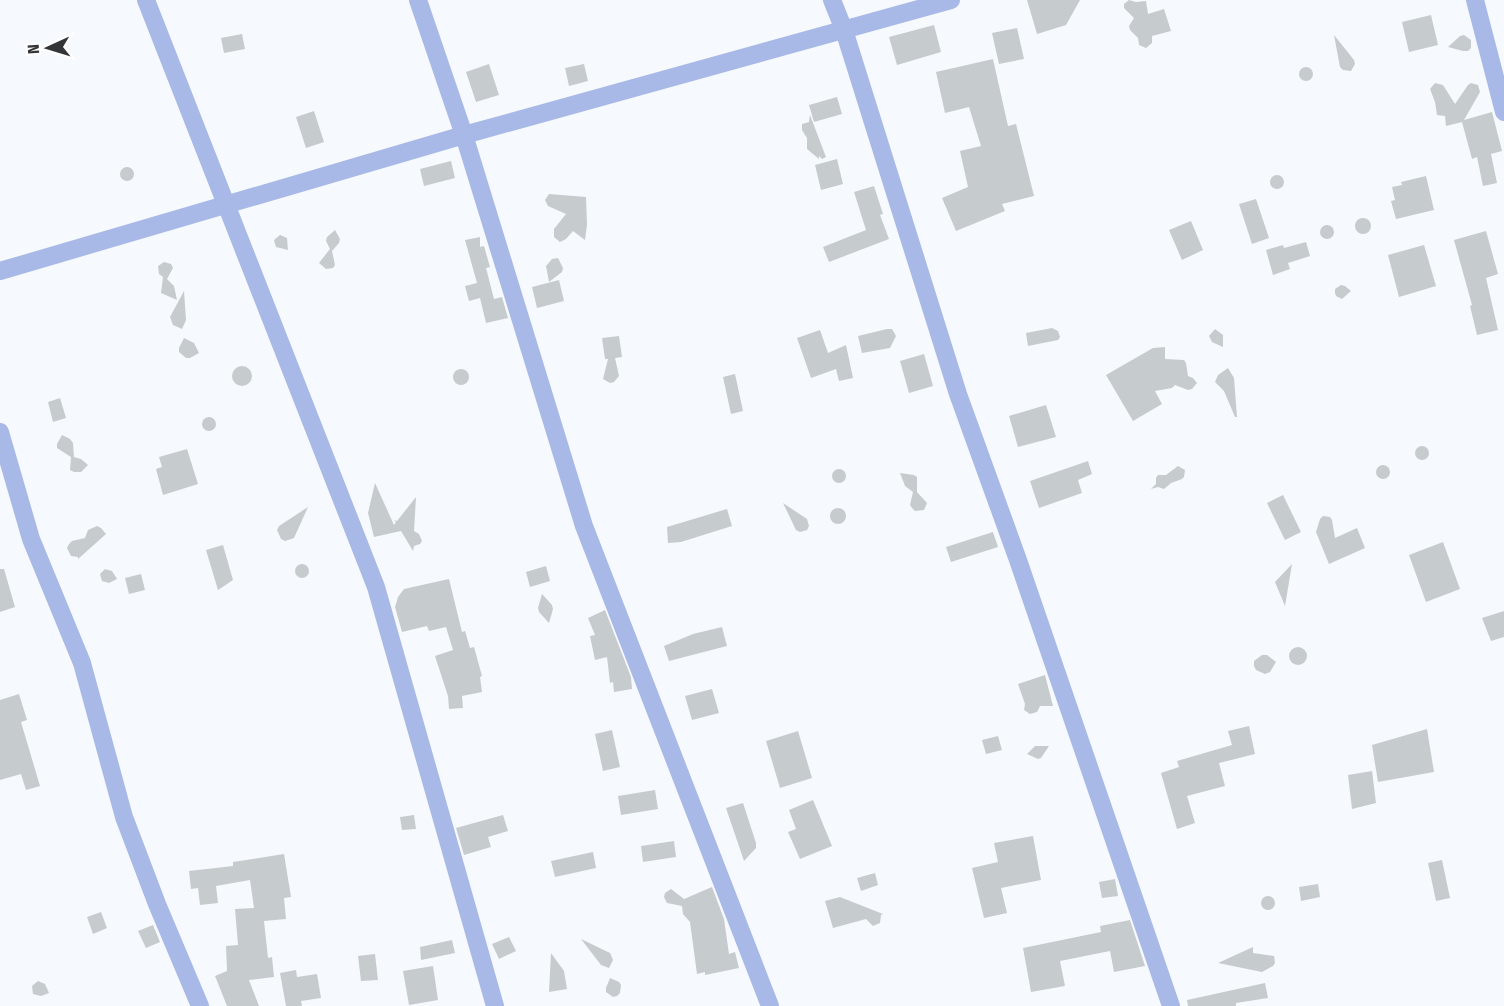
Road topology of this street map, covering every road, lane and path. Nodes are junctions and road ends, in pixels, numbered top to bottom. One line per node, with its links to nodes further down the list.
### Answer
1 (146, 0): 9 (street)
2 (418, 0): 8 (street)
3 (832, 0): 6 (street)
4 (951, 0): 6 (street)
5 (1475, 0): 7 (street)
6 (844, 30): 8 (street); 15 (street)
7 (1504, 112)
8 (464, 135): 9 (street); 14 (street)
9 (227, 205): 10 (street); 13 (street)
10 (0, 271)
11 (0, 432): 12 (street)
12 (200, 1006)
13 (495, 1006)
14 (770, 1006)
15 (1171, 1006)

